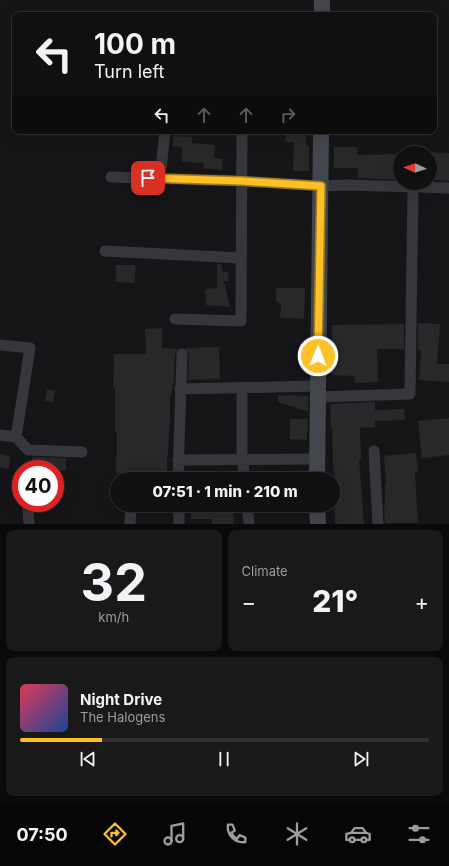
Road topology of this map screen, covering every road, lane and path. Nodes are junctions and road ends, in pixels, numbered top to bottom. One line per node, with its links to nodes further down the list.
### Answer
1 (322, 0): 2 (street)
2 (322, 12)
3 (165, 134): 7 (street)
4 (242, 134): 8 (street)
5 (321, 134): 9 (street)
6 (111, 177): 7 (street)
7 (160, 179): 8 (street)
8 (242, 181): 9 (street); 15 (street)
9 (321, 186): 10 (street); 21 (street)
10 (393, 186)
11 (437, 188): 12 (street)
12 (449, 188)
13 (413, 190): 21 (street)
14 (105, 251): 15 (street)
15 (241, 258): 16 (street)
16 (175, 319)
17 (0, 345): 23 (street)
18 (182, 354): 20 (street)
19 (242, 388): 20 (street); 21 (street); 28 (street)
20 (180, 389): 27 (street)
21 (318, 391): 26 (street)
22 (0, 435): 23 (street)
23 (16, 437): 25 (street)
24 (374, 451): 42 (street)
25 (82, 452)
26 (316, 459): 28 (street); 31 (street)
27 (178, 460): 28 (street); 29 (street)
28 (243, 460): 30 (street)
29 (178, 472)
30 (244, 472)
31 (317, 472)
32 (28, 512): 37 (street)
33 (131, 512): 38 (street)
34 (179, 512): 39 (street)
35 (247, 512): 40 (street)
36 (317, 512): 41 (street)
37 (29, 524)
38 (130, 524)
39 (179, 524)
40 (248, 524)
41 (318, 524)
42 (378, 524)

